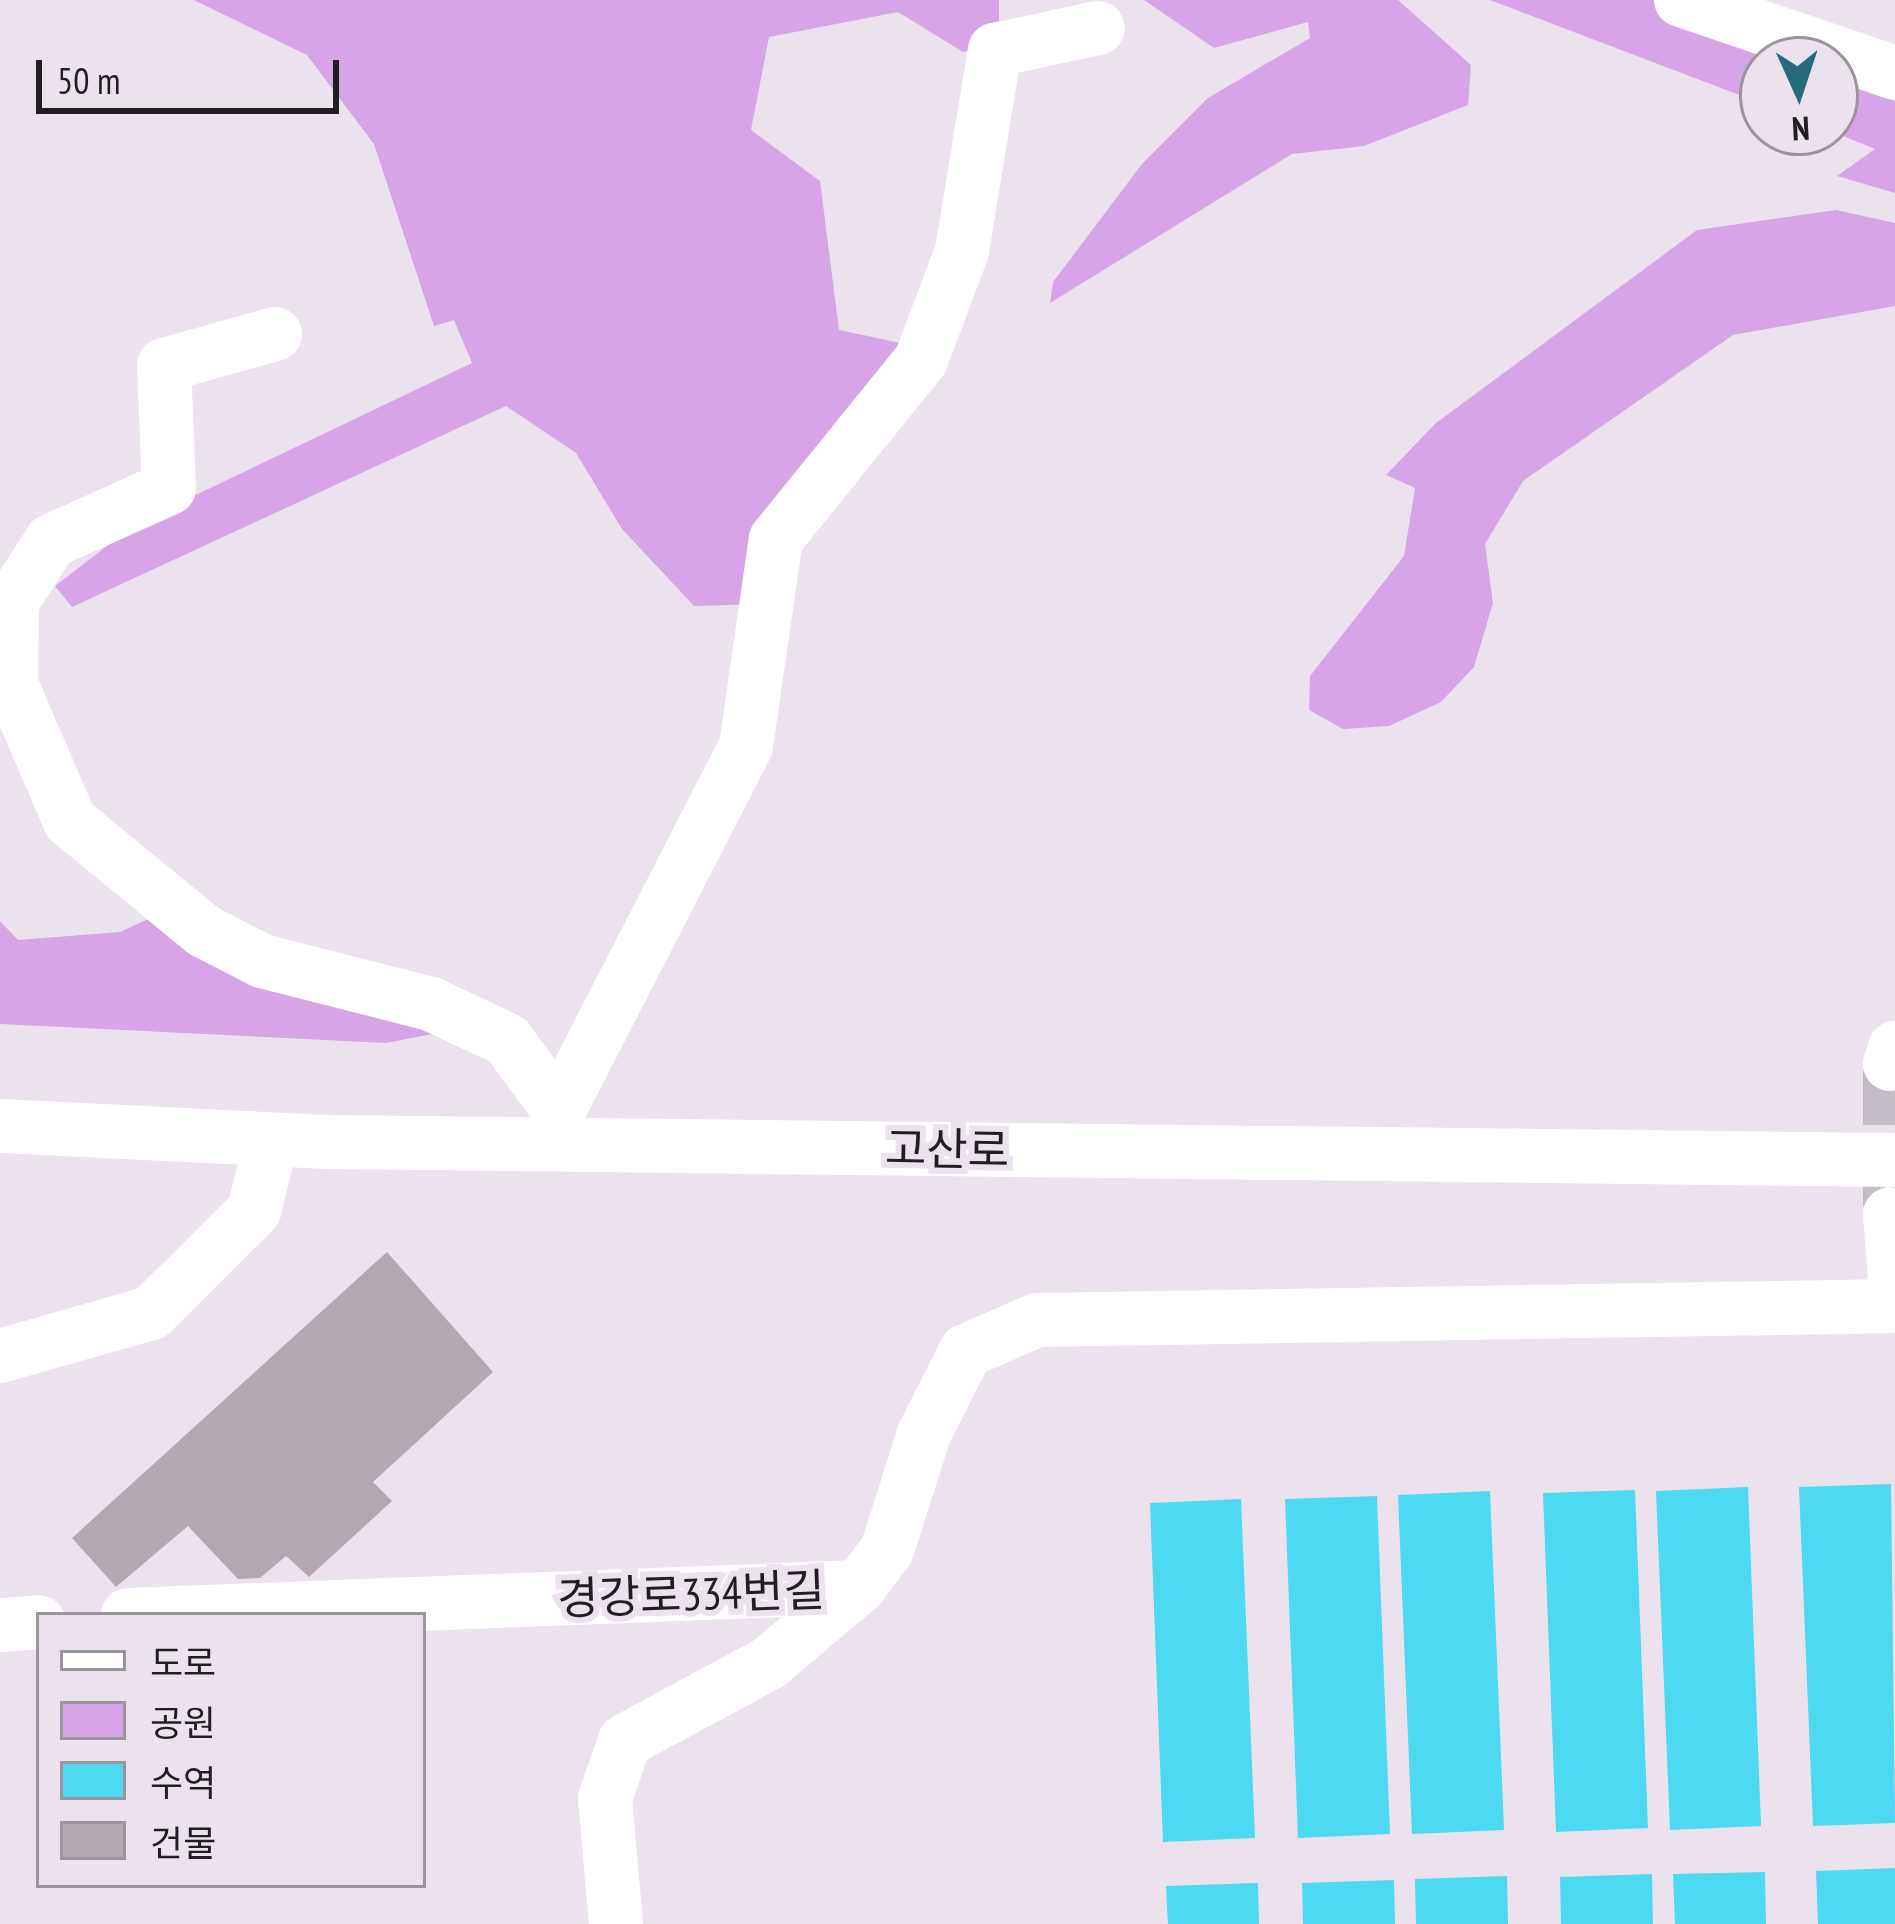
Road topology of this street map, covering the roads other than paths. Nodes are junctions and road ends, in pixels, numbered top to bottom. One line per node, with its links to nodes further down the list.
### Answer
1 (1681, 0): 3 (street)
2 (1098, 28): 6 (street)
3 (1895, 74)
4 (274, 334): 6 (street)
5 (0, 1090): 6 (street, 고산로)
6 (559, 1110): 7 (street, 고산로)
7 (1895, 1123)
8 (0, 1126): 9 (street, 고산로)
9 (271, 1141): 10 (street, 고산로); 14 (street)
10 (1895, 1160)
11 (1890, 1214): 12 (street)
12 (1895, 1279)
13 (1895, 1306): 15 (street)
14 (0, 1356)
15 (859, 1587): 16 (street, 경강로334번길); 19 (street, 경강로334번길)
16 (206, 1612)
17 (36, 1622): 18 (street)
18 (0, 1625)
19 (616, 1924)

